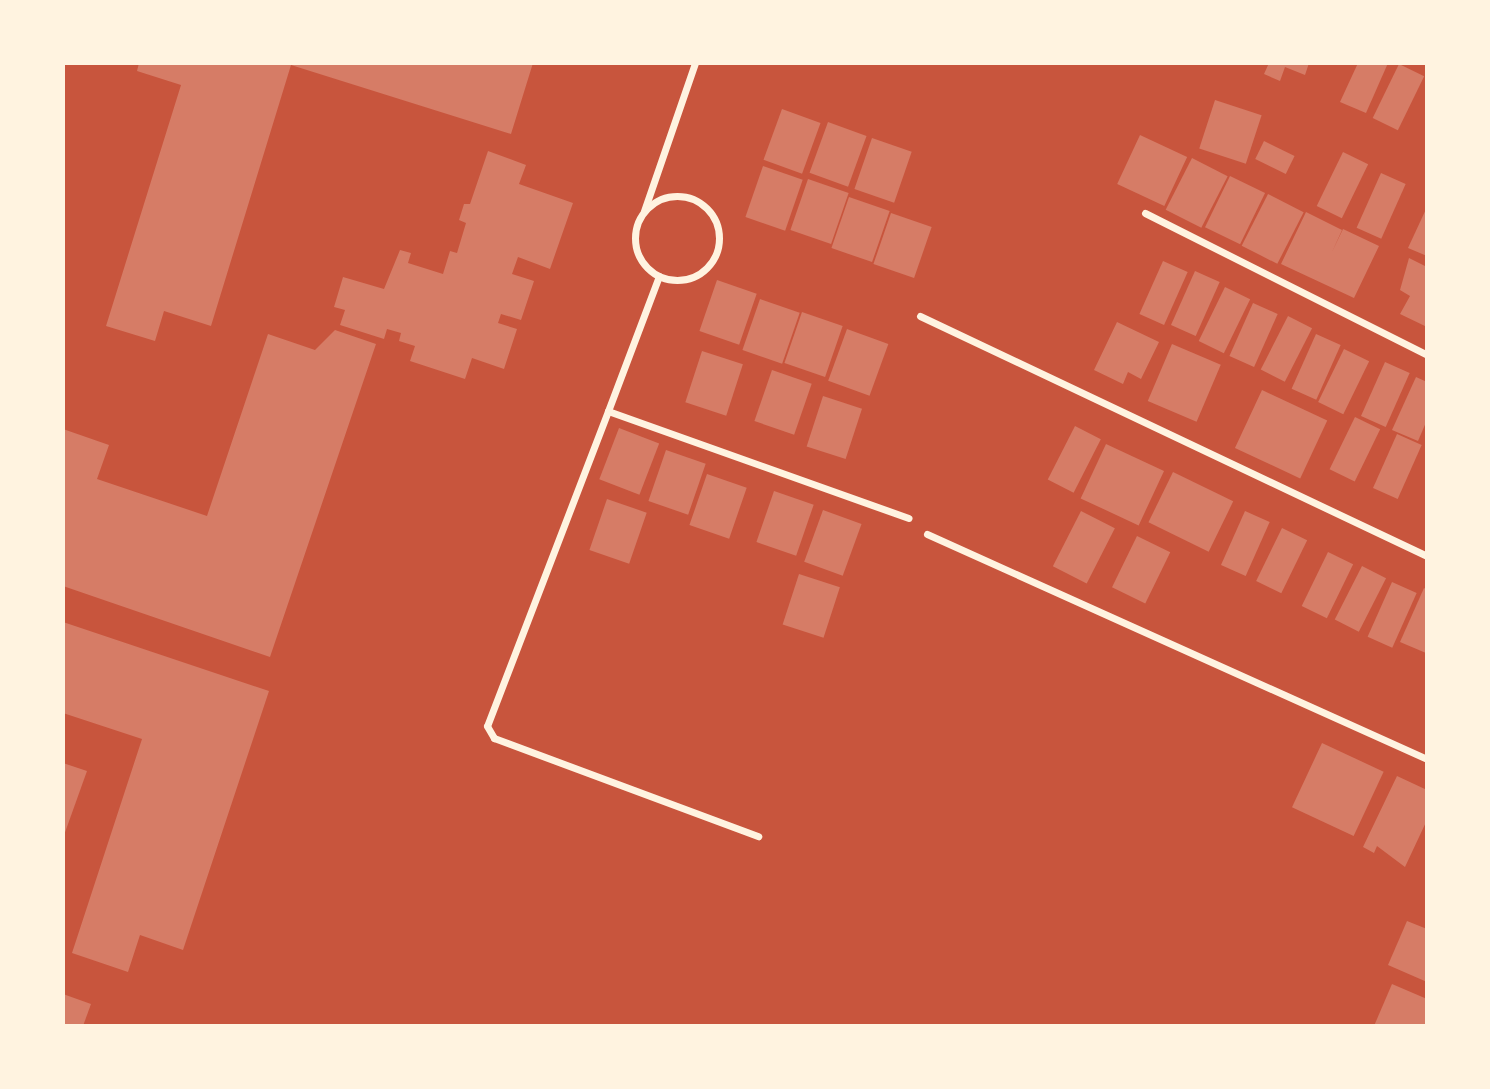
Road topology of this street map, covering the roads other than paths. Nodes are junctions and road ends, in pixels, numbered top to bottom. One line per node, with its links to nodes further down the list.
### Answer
1 (695, 63): 3 (street)
2 (1145, 213): 6 (street)
3 (642, 215): 4 (street); 4 (street)
4 (659, 276): 7 (street)
5 (919, 316): 10 (street)
6 (1427, 355)
7 (608, 411): 8 (street); 12 (street)
8 (909, 518)
9 (927, 534): 11 (street)
10 (1427, 556)
11 (1427, 759)
12 (758, 836)

